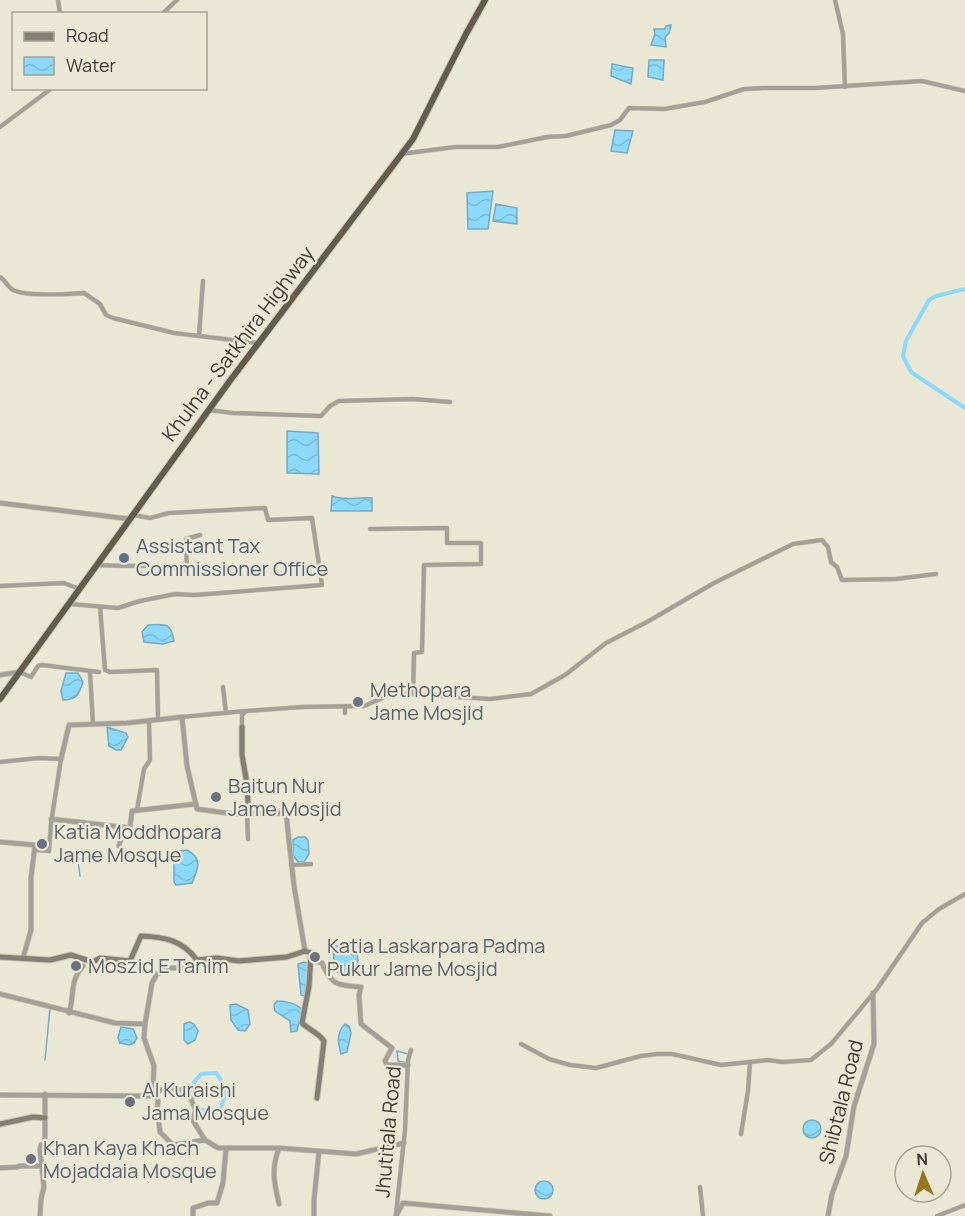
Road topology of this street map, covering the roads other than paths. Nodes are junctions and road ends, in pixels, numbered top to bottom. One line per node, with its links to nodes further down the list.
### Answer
1 (177, 0): 4 (street)
2 (485, 0): 9 (highway, Khulna - Satkhira Highway)
3 (835, 0): 5 (street)
4 (164, 12)
5 (845, 87): 7 (street); 9 (street)
6 (49, 90): 8 (street)
7 (965, 91)
8 (0, 127)
9 (401, 154): 13 (highway, Khulna - Satkhira Highway)
10 (0, 277): 12 (street)
11 (203, 281): 12 (street)
12 (199, 336): 13 (street)
13 (258, 343): 15 (highway, Khulna - Satkhira Highway)
14 (450, 402): 15 (street)
15 (209, 410): 17 (highway, Khulna - Satkhira Highway)
16 (0, 503): 17 (street)
17 (131, 517): 20 (highway, Khulna - Satkhira Highway); 25 (street)
18 (370, 529): 31 (street)
19 (200, 535): 20 (street)
20 (97, 565): 23 (highway, Khulna - Satkhira Highway)
21 (936, 574): 31 (street)
22 (0, 586): 23 (street)
23 (79, 589): 24 (highway, Khulna - Satkhira Highway)
24 (69, 604): 25 (street); 26 (highway, Khulna - Satkhira Highway)
25 (100, 607): 38 (street)
26 (19, 672): 27 (street); 29 (street); 32 (highway, Khulna - Satkhira Highway)
27 (90, 672): 28 (street); 40 (street)
28 (99, 672)
29 (0, 675)
30 (223, 687): 35 (street)
31 (413, 694): 33 (street)
32 (0, 699)
33 (345, 707): 34 (street); 36 (street)
34 (246, 711): 35 (street); 41 (street)
35 (226, 713): 37 (street)
36 (345, 713)
37 (182, 717): 38 (street); 44 (street)
38 (158, 718): 39 (street)
39 (149, 720): 40 (street); 45 (street)
40 (93, 724): 42 (street)
41 (242, 727): 46 (main road)
42 (61, 759): 43 (street); 47 (street)
43 (0, 762)
44 (195, 804): 45 (street); 46 (street)
45 (136, 810): 48 (street)
46 (248, 814): 49 (street); 54 (street)
47 (51, 819): 48 (street); 52 (street)
48 (124, 828): 51 (street)
49 (248, 838)
50 (0, 842): 52 (street)
51 (119, 846)
52 (35, 850): 58 (street)
53 (311, 864): 54 (street)
54 (291, 865): 56 (street)
55 (965, 894): 62 (street)
56 (304, 951): 59 (main road); 60 (main road)
57 (0, 957): 58 (main road)
58 (23, 958): 59 (main road)
59 (197, 960): 65 (street)
60 (311, 960): 70 (street); 74 (main road)
61 (83, 966): 64 (street)
62 (873, 993): 69 (street); 94 (street, Shibtala Road)
63 (0, 994): 64 (street)
64 (69, 1013): 65 (street)
65 (144, 1027): 66 (street); 73 (street)
66 (136, 1030)
67 (521, 1044): 69 (street)
68 (411, 1050): 70 (street, Jhutitala Road)
69 (750, 1062): 77 (street)
70 (408, 1065): 79 (street, Jhutitala Road)
71 (45, 1094): 72 (street); 73 (street); 75 (street)
72 (0, 1095)
73 (155, 1096): 78 (street); 78 (street)
74 (317, 1098)
75 (45, 1118): 76 (main road); 83 (street)
76 (0, 1124)
77 (741, 1134)
78 (204, 1140): 81 (street)
79 (404, 1143): 82 (street); 91 (street, Jhutitala Road)
80 (279, 1148): 81 (street); 82 (street); 86 (street)
81 (226, 1149): 89 (street)
82 (320, 1151): 90 (street)
83 (42, 1166): 84 (street); 88 (street)
84 (0, 1168)
85 (700, 1187): 93 (street)
86 (279, 1204)
87 (965, 1205): 95 (street)
88 (40, 1216)
89 (193, 1216)
90 (314, 1216)
91 (396, 1216): 92 (street)
92 (550, 1216)
93 (703, 1216)
94 (828, 1216)
95 (938, 1216)

